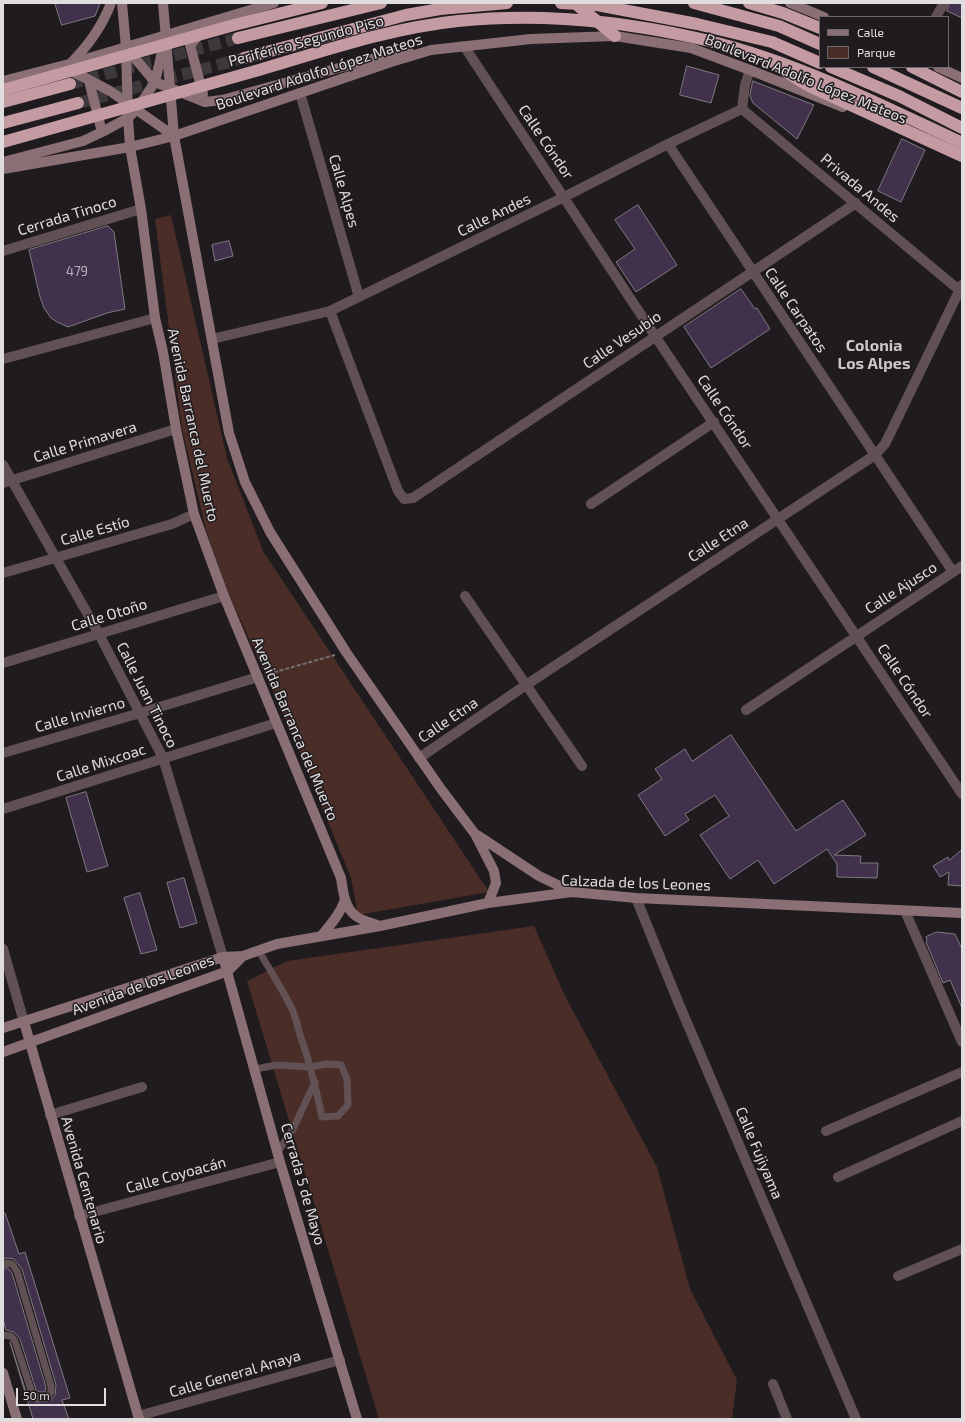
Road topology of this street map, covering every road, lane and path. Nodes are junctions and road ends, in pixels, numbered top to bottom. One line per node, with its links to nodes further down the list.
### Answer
1 (111, 3): 28 (main road)
2 (122, 3): 23 (main road, Avenida Barranca del Muerto)
3 (163, 3): 18 (main road)
4 (274, 3): 16 (main road)
5 (322, 3): 40 (highway, bridge)
6 (381, 3): 20 (highway)
7 (507, 3): 25 (highway)
8 (561, 3): 13 (highway)
9 (694, 3): 21 (highway)
10 (749, 3): 17 (highway)
11 (790, 3): 14 (main road)
12 (944, 3): 15 (street)
13 (576, 4): 19 (highway); 27 (highway)
14 (822, 16)
15 (937, 16)
16 (209, 23): 18 (main road); 46 (main road)
17 (819, 28)
18 (166, 35): 23 (main road); 37 (main road); 39 (main road)
19 (615, 36): 22 (main road, Boulevard Adolfo López Mateos); 33 (main road, Boulevard Adolfo López Mateos)
20 (238, 38)
21 (819, 44)
22 (464, 46): 24 (main road, Boulevard Adolfo López Mateos); 63 (street, Calle Cóndor)
23 (126, 47): 28 (main road); 37 (main road); 45 (main road, Avenida Barranca del Muerto)
24 (431, 50): 42 (main road, Boulevard Adolfo López Mateos); 46 (main road)
25 (244, 58)
26 (767, 58): 55 (highway, Periférico Segundo Piso, bridge); 56 (highway, Periférico Segundo Piso, bridge); 59 (highway, bridge)
27 (819, 62)
28 (66, 65): 35 (main road); 36 (main road)
29 (833, 68): 52 (highway)
30 (875, 68): 47 (highway)
31 (914, 68): 41 (highway)
32 (940, 68): 34 (main road)
33 (750, 70): 49 (street); 61 (main road, Boulevard Adolfo López Mateos)
34 (962, 78)
35 (3, 81)
36 (89, 81): 45 (main road); 53 (main road)
37 (155, 82): 39 (main road); 48 (main road)
38 (70, 84): 43 (highway)
39 (171, 88): 46 (main road); 54 (main road)
40 (3, 90)
41 (962, 92)
42 (300, 93): 54 (main road, Boulevard Adolfo López Mateos); 69 (street, Calle Alpes)
43 (3, 102)
44 (78, 102): 51 (highway)
45 (127, 102): 48 (main road); 50 (main road, Avenida Barranca del Muerto)
46 (205, 102)
47 (962, 108)
48 (137, 109): 50 (main road); 54 (main road)
49 (742, 109): 57 (street, Calle Andes); 64 (street, Privada Andes)
50 (128, 118): 53 (main road); 58 (main road, Avenida Barranca del Muerto)
51 (3, 123)
52 (962, 128)
53 (102, 132): 60 (main road)
54 (174, 136): 58 (main road, Boulevard Adolfo López Mateos); 73 (main road)
55 (3, 142)
56 (962, 143)
57 (668, 144): 63 (street, Calle Andes); 67 (street, Calle Carpatos)
58 (130, 147): 62 (main road, Boulevard Adolfo López Mateos); 65 (main road, Avenida Barranca del Muerto)
59 (962, 156)
60 (3, 162)
61 (962, 162)
62 (3, 169)
63 (564, 197): 69 (street, Calle Andes); 72 (street, Calle Cóndor)
64 (856, 203): 67 (street, Calle Vesubio); 68 (street, Privada Andes)
65 (140, 209): 66 (street, Cerrada Tinoco); 71 (main road, Avenida Barranca del Muerto)
66 (3, 251)
67 (752, 272): 72 (street, Calle Vesubio); 77 (street, Calle Carpatos)
68 (961, 287): 77 (street, Calle Etna)
69 (359, 297): 70 (street, Calle Andes)
70 (330, 311): 72 (street, Calle Vesubio); 73 (street, Calle Andes)
71 (155, 318): 74 (street); 76 (main road, Avenida Barranca del Muerto)
72 (655, 336): 75 (street, Calle Cóndor)
73 (212, 339): 91 (main road)
74 (3, 359)
75 (714, 422): 80 (street); 82 (street, Calle Cóndor)
76 (176, 429): 79 (street, Calle Primavera); 81 (main road, Avenida Barranca del Muerto)
77 (875, 455): 82 (street, Calle Etna); 85 (street, Calle Carpatos)
78 (3, 465): 79 (street, Calle Juan Tinoco)
79 (8, 482): 83 (street, Calle Juan Tinoco)
80 (591, 504)
81 (194, 514): 83 (street, Calle Estío); 87 (main road, Avenida Barranca del Muerto)
82 (778, 519): 90 (street, Calle Cóndor); 94 (street, Calle Etna)
83 (56, 557): 86 (street, Calle Estío); 89 (street, Calle Juan Tinoco)
84 (962, 566): 85 (street, Calle Ajusco)
85 (952, 572): 90 (street, Calle Ajusco)
86 (3, 573)
87 (224, 596): 89 (street, Calle Otoño); 93 (main road, Avenida Barranca del Muerto)
88 (466, 596): 94 (street)
89 (99, 634): 92 (street, Calle Otoño); 96 (street, Calle Juan Tinoco)
90 (856, 635): 95 (street, Calle Ajusco); 102 (street, Calle Cóndor)
91 (346, 652): 93 (path); 100 (main road)
92 (3, 663)
93 (258, 677): 96 (street, Calle Invierno); 97 (main road, Avenida Barranca del Muerto)
94 (526, 684): 100 (street, Calle Etna); 101 (street)
95 (746, 710)
96 (140, 713): 98 (street, Calle Invierno); 99 (street, Calle Juan Tinoco)
97 (276, 724): 99 (street, Calle Mixcoac); 107 (main road, Avenida Barranca del Muerto)
98 (3, 753)
99 (163, 758): 103 (street, Calle Mixcoac); 116 (street, Calle Juan Tinoco)
100 (419, 758): 104 (main road)
101 (582, 766)
102 (962, 794)
103 (3, 809)
104 (475, 834): 105 (main road); 108 (main road)
105 (572, 892): 106 (main road, Calzada de los Leones); 108 (main road, Calzada de los Leones)
106 (636, 898): 109 (main road, Calzada de los Leones); 146 (street, Calle Fujiyama)
107 (345, 900): 111 (main road, Avenida Barranca del Muerto); 112 (main road)
108 (488, 904): 111 (main road, Calzada de los Leones)
109 (905, 910): 110 (main road, Calzada de los Leones); 121 (street)
110 (962, 913)
111 (380, 926): 112 (main road, Calzada de los Leones)
112 (322, 935): 114 (main road, Calzada de los Leones)
113 (3, 949): 118 (street, Avenida Centenario)
114 (258, 950): 115 (main road, Calzada de los Leones); 123 (lane)
115 (243, 956): 116 (main road, Avenida de los Leones); 117 (main road, Avenida de los Leones)
116 (223, 957): 117 (main road, Cerrada 5 de Mayo); 118 (main road, Avenida de los Leones)
117 (228, 971): 120 (main road, Avenida de los Leones); 124 (main road, Cerrada 5 de Mayo)
118 (24, 1022): 119 (main road, Avenida de los Leones); 120 (main road, Avenida Centenario)
119 (3, 1028)
120 (29, 1042): 122 (main road, Avenida de los Leones); 128 (main road, Avenida Centenario)
121 (962, 1042)
122 (3, 1052)
123 (310, 1067): 124 (lane); 126 (lane); 126 (lane)
124 (255, 1070): 131 (main road, Cerrada 5 de Mayo)
125 (962, 1072): 130 (street)
126 (315, 1082): 131 (lane)
127 (142, 1087): 128 (street)
128 (50, 1115): 134 (main road, Avenida Centenario)
129 (962, 1121): 133 (street)
130 (826, 1131)
131 (278, 1152): 132 (main road, Cerrada 5 de Mayo)
132 (280, 1162): 134 (street, Calle Coyoacán); 139 (main road, Cerrada 5 de Mayo)
133 (838, 1177)
134 (79, 1216): 142 (main road, Avenida Centenario)
135 (962, 1249): 137 (street)
136 (3, 1265): 138 (lane)
137 (898, 1276)
138 (3, 1334)
139 (340, 1360): 142 (street, Calle General Anaya); 144 (main road, Cerrada 5 de Mayo)
140 (3, 1373): 143 (main road)
141 (773, 1384): 145 (street)
142 (138, 1418)
143 (17, 1419)
144 (357, 1419)
145 (787, 1419)
146 (856, 1419)

